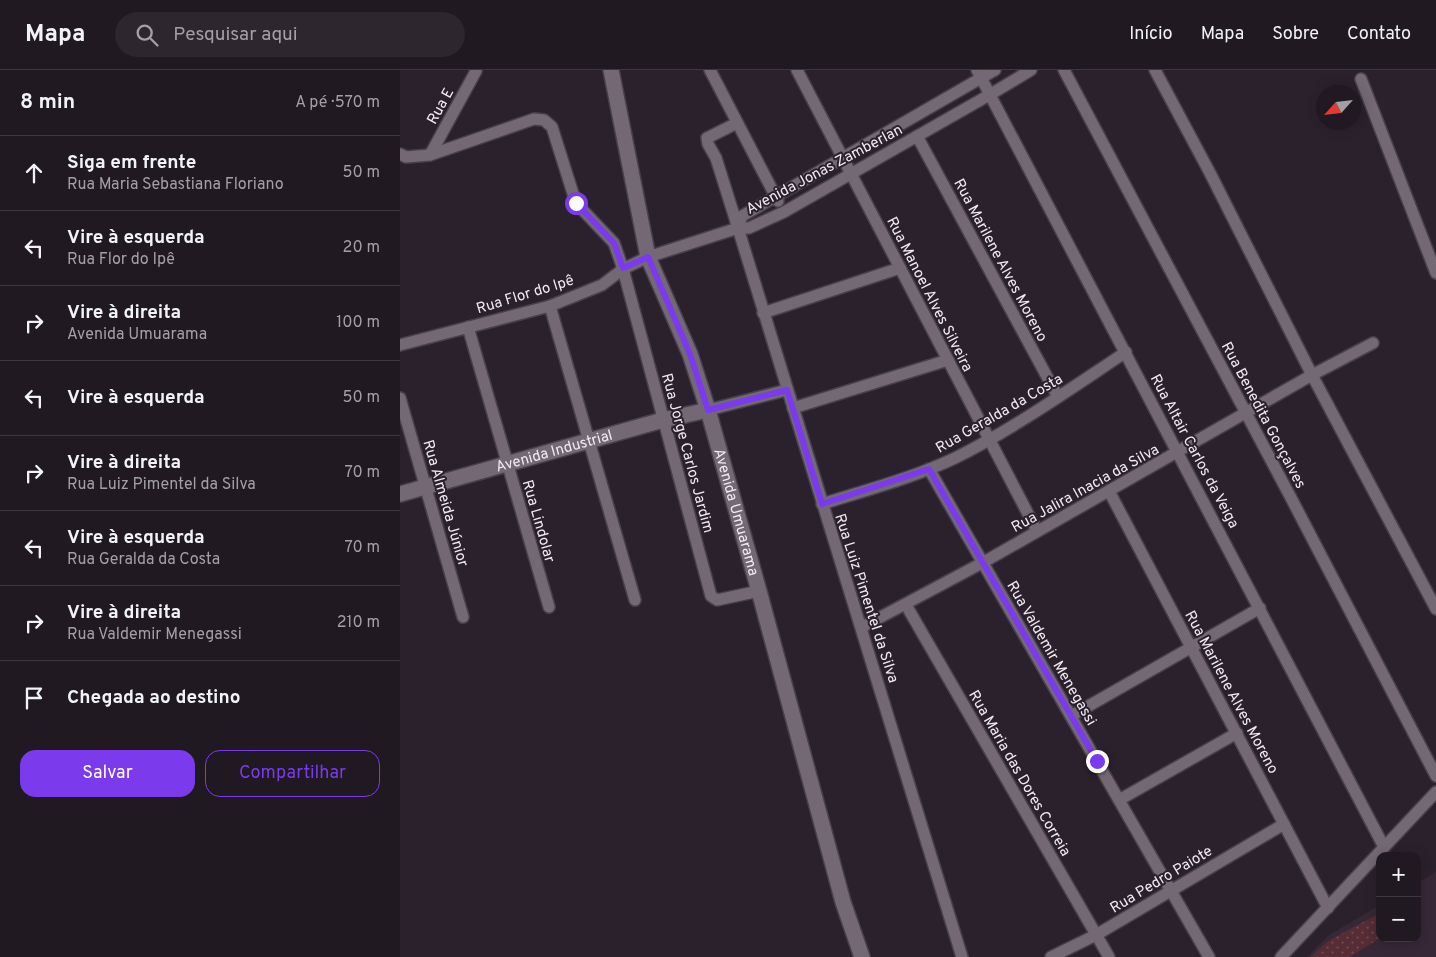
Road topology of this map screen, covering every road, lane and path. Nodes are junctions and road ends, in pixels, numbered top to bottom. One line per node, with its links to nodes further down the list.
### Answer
1 (611, 70): 21 (street, Avenida Umuarama)
2 (710, 70): 12 (street)
3 (797, 70): 16 (street, Rua Manoel Alves Silveira)
4 (995, 70): 9 (street, Avenida Jonas Zamberlan)
5 (1031, 70): 11 (street, Avenida Jonas Zamberlan)
6 (1064, 70): 38 (street, Rua Benedita Gonçalves)
7 (1155, 70): 32 (street)
8 (476, 71): 15 (street, Rua E)
9 (979, 74): 11 (street, Rua Altair Carlos da Veiga); 16 (street, Avenida Jonas Zamberlan)
10 (1361, 79): 24 (street)
11 (991, 94): 13 (street, Avenida Jonas Zamberlan); 30 (street, Rua Altair Carlos da Veiga)
12 (737, 123): 18 (street); 20 (street, Rua Luiz Pimentel da Silva)
13 (917, 136): 17 (street, Avenida Jonas Zamberlan); 35 (street, Rua Marilene Alves Moreno)
14 (400, 154): 15 (street, Rua Jorge Carlos Jardim)
15 (430, 155): 22 (street, Rua Jorge Carlos Jardim)
16 (843, 158): 17 (street, Rua Manoel Alves Silveira); 18 (street, Avenida Jonas Zamberlan)
17 (851, 174): 19 (street, Avenida Jonas Zamberlan); 23 (street, Rua Manoel Alves Silveira)
18 (775, 196): 19 (street); 20 (street, Avenida Jonas Zamberlan)
19 (784, 212): 20 (street, Avenida Jonas Zamberlan)
20 (738, 228): 21 (street, Rua Flor do Ipê); 26 (street, Rua Luiz Pimentel da Silva)
21 (648, 257): 22 (street, Rua Flor do Ipê); 37 (street, Avenida Umuarama)
22 (623, 268): 25 (street, Rua Flor do Ipê); 39 (street, Rua Jorge Carlos Jardim)
23 (900, 268): 26 (street); 31 (street, Rua Manoel Alves Silveira)
24 (1436, 273)
25 (550, 306): 27 (street, Rua Flor do Ipê); 41 (street)
26 (763, 313): 33 (street, Rua Luiz Pimentel da Silva)
27 (468, 327): 29 (street, Rua Flor do Ipê); 43 (street, Rua Lindolar)
28 (1374, 343): 32 (street, Rua Jalira Inacia da Silva)
29 (400, 346)
30 (1126, 352): 35 (street, Rua Geralda da Costa); 42 (street, Rua Altair Carlos da Veiga)
31 (948, 360): 36 (street); 40 (street, Rua Manoel Alves Silveira)
32 (1312, 375): 38 (street, Rua Jalira Inacia da Silva); 56 (street)
33 (787, 390): 36 (street, Rua Luiz Pimentel da Silva); 37 (street)
34 (400, 398): 45 (street, Rua Almeida Júnior)
35 (1058, 398): 40 (street, Rua Geralda da Costa)
36 (792, 408): 48 (street, Rua Luiz Pimentel da Silva)
37 (708, 410): 39 (street, Avenida Industrial); 51 (street, Avenida Umuarama)
38 (1246, 413): 42 (street, Rua Jalira Inacia da Silva); 62 (street, Rua Benedita Gonçalves)
39 (663, 420): 41 (street, Avenida Industrial); 51 (street, Rua Jorge Carlos Jardim)
40 (988, 439): 44 (street, Rua Geralda da Costa); 49 (street, Rua Manoel Alves Silveira)
41 (589, 441): 43 (street, Avenida Industrial); 52 (street)
42 (1178, 452): 46 (street, Rua Jalira Inacia da Silva); 55 (street, Rua Altair Carlos da Veiga)
43 (507, 464): 45 (street, Avenida Industrial); 54 (street, Rua Lindolar)
44 (929, 469): 48 (street, Rua Geralda da Costa); 50 (street, Rua Valdemir Menegassi)
45 (426, 487): 47 (street, Avenida Industrial); 57 (street, Rua Almeida Júnior)
46 (1109, 491): 49 (street, Rua Jalira Inacia da Silva); 59 (street, Rua Marilene Alves Moreno)
47 (400, 494)
48 (822, 504): 58 (street, Rua Luiz Pimentel da Silva)
49 (1037, 531): 50 (street, Rua Jalira Inacia da Silva)
50 (982, 563): 53 (street, Rua Jalira Inacia da Silva); 60 (street, Rua Valdemir Menegassi)
51 (759, 591): 70 (street, Avenida Umuarama)
52 (635, 600)
53 (906, 605): 58 (street, Rua Jalira Inacia da Silva); 69 (street, Rua Maria das Dores Correia)
54 (549, 608)
55 (1260, 608): 59 (street); 66 (street, Rua Altair Carlos da Veiga)
56 (1436, 609)
57 (463, 617)
58 (862, 627): 71 (street, Rua Luiz Pimentel da Silva)
59 (1191, 647): 60 (street); 61 (street, Rua Marilene Alves Moreno)
60 (1071, 716): 64 (street, Rua Valdemir Menegassi)
61 (1237, 733): 64 (street); 65 (street, Rua Marilene Alves Moreno)
62 (1436, 776)
63 (1436, 792): 66 (street)
64 (1119, 800): 67 (street, Rua Valdemir Menegassi)
65 (1284, 824): 67 (street, Rua Pedro Paiote); 68 (street, Rua Marilene Alves Moreno)
66 (1384, 847): 68 (street)
67 (1171, 890): 69 (street, Rua Pedro Paiote); 74 (street, Rua Valdemir Menegassi)
68 (1328, 908): 75 (street)
69 (1096, 935): 72 (street, Rua Pedro Paiote); 73 (street, Rua Maria das Dores Correia)
70 (862, 957)
71 (962, 957)
72 (1051, 957)
73 (1108, 957)
74 (1208, 957)
75 (1281, 957)

